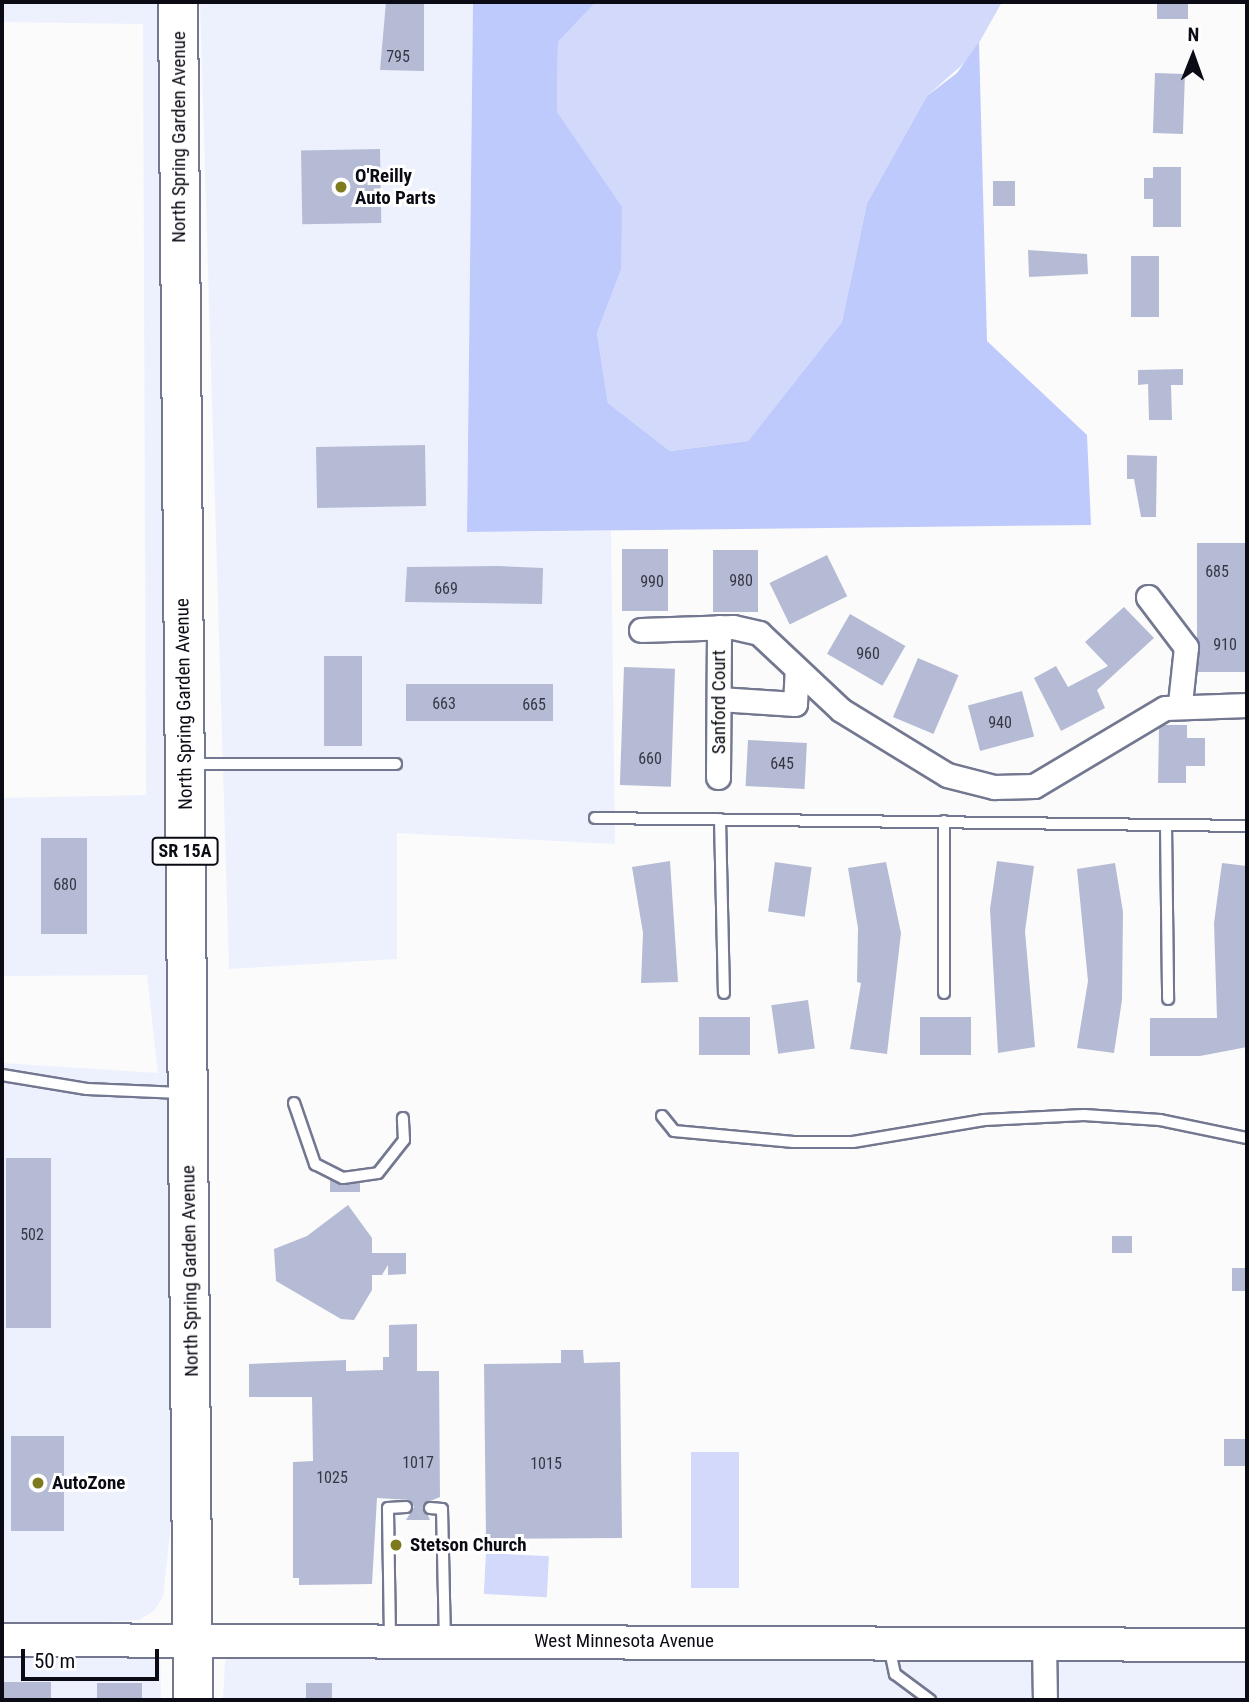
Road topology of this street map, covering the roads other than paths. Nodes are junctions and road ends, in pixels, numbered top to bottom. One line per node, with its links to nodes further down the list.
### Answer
1 (177, 2): 9 (highway, North Spring Garden Avenue / SR 15A)
2 (1148, 597): 7 (street)
3 (719, 627): 4 (street); 5 (street); 6 (street, Sanford Court)
4 (641, 630)
5 (797, 669): 6 (street); 7 (street)
6 (719, 699): 11 (street, Sanford Court)
7 (1180, 703): 8 (street)
8 (1247, 705)
9 (184, 764): 10 (lane); 21 (highway, North Spring Garden Avenue / SR 15A)
10 (396, 764)
11 (718, 777)
12 (595, 818): 13 (lane)
13 (720, 819): 14 (lane); 17 (lane)
14 (944, 821): 15 (lane); 18 (lane)
15 (1166, 825): 16 (lane); 19 (lane)
16 (1247, 826)
17 (724, 993)
18 (944, 993)
19 (1168, 999)
20 (2, 1075): 21 (lane)
21 (188, 1093): 28 (highway, North Spring Garden Avenue / SR 15A)
22 (294, 1103): 24 (lane)
23 (662, 1116): 25 (lane)
24 (403, 1118)
25 (1247, 1138)
26 (406, 1507): 29 (lane)
27 (430, 1508): 31 (lane)
28 (193, 1638): 29 (street, West Minnesota Avenue); 30 (street, West Minnesota Avenue); 35 (highway, North Spring Garden Avenue / SR 15A)
29 (390, 1639): 31 (street, West Minnesota Avenue)
30 (2, 1640)
31 (445, 1640): 32 (street, West Minnesota Avenue)
32 (889, 1643): 33 (street, West Minnesota Avenue); 36 (lane)
33 (1044, 1644): 34 (street, West Minnesota Avenue); 37 (street)
34 (1247, 1645)
35 (193, 1700)
36 (930, 1700)
37 (1045, 1700)

